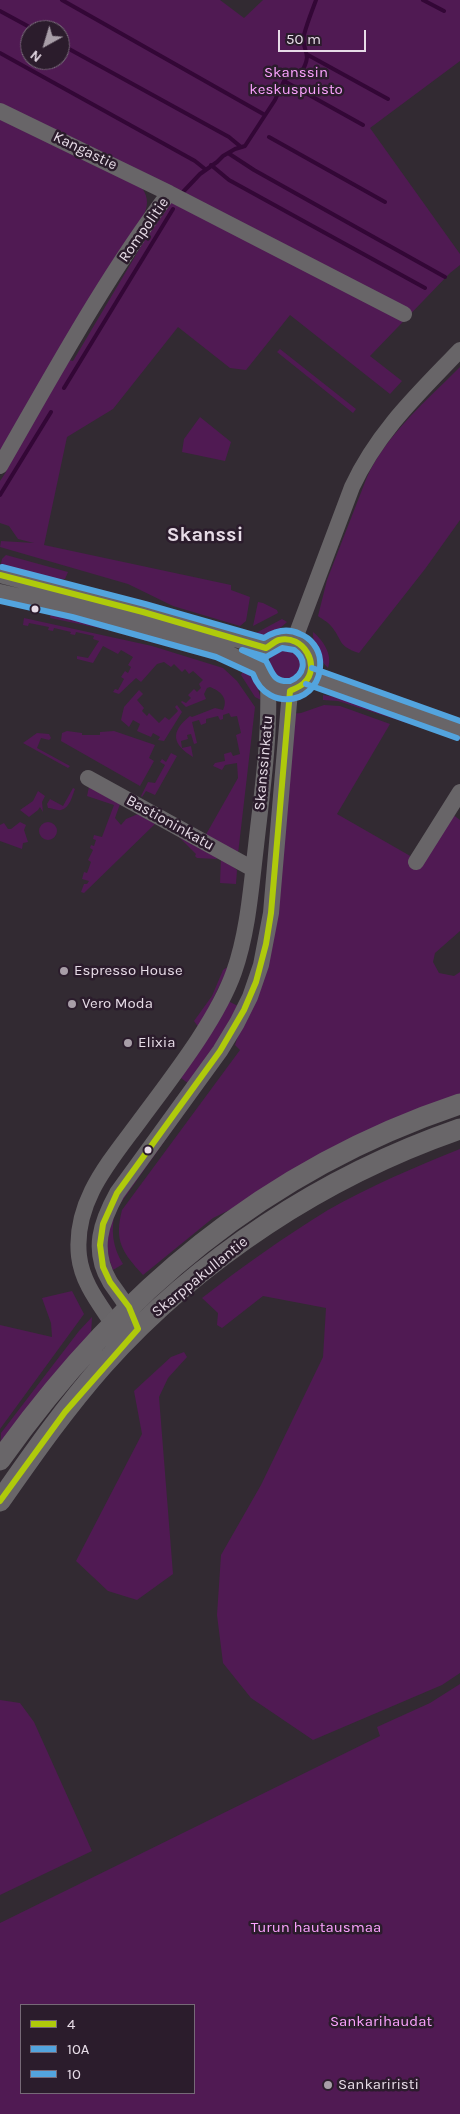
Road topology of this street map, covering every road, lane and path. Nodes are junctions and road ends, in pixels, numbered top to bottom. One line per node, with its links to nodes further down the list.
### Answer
1 (0, 111): 2 (street, Kangastie)
2 (169, 193): 3 (street, Rompolitie); 5 (street, Rompolitie)
3 (404, 314)
4 (460, 350): 8 (street)
5 (0, 466)
6 (0, 575): 9 (street)
7 (0, 592): 10 (street)
8 (294, 641): 9 (street); 11 (street)
9 (266, 648): 10 (street)
10 (260, 668): 12 (street)
11 (310, 676): 13 (street); 14 (street)
12 (268, 684): 13 (street); 18 (street, Skanssinkatu)
13 (290, 691): 21 (street, Skanssinkatu)
14 (460, 730)
15 (88, 778): 18 (street, Bastioninkatu)
16 (460, 792): 17 (street)
17 (416, 862)
18 (253, 869): 22 (street, Skanssinkatu)
19 (460, 1104): 21 (main road, Skarppakullantie)
20 (460, 1129): 23 (main road, Skarppakullantie)
21 (128, 1307): 22 (main road, Skarppakullantie); 23 (street, Skanssinkatu)
22 (112, 1323): 23 (street); 24 (main road, Skarppakullantie)
23 (138, 1329): 25 (main road, Skarppakullantie)
24 (0, 1460)
25 (0, 1501)

